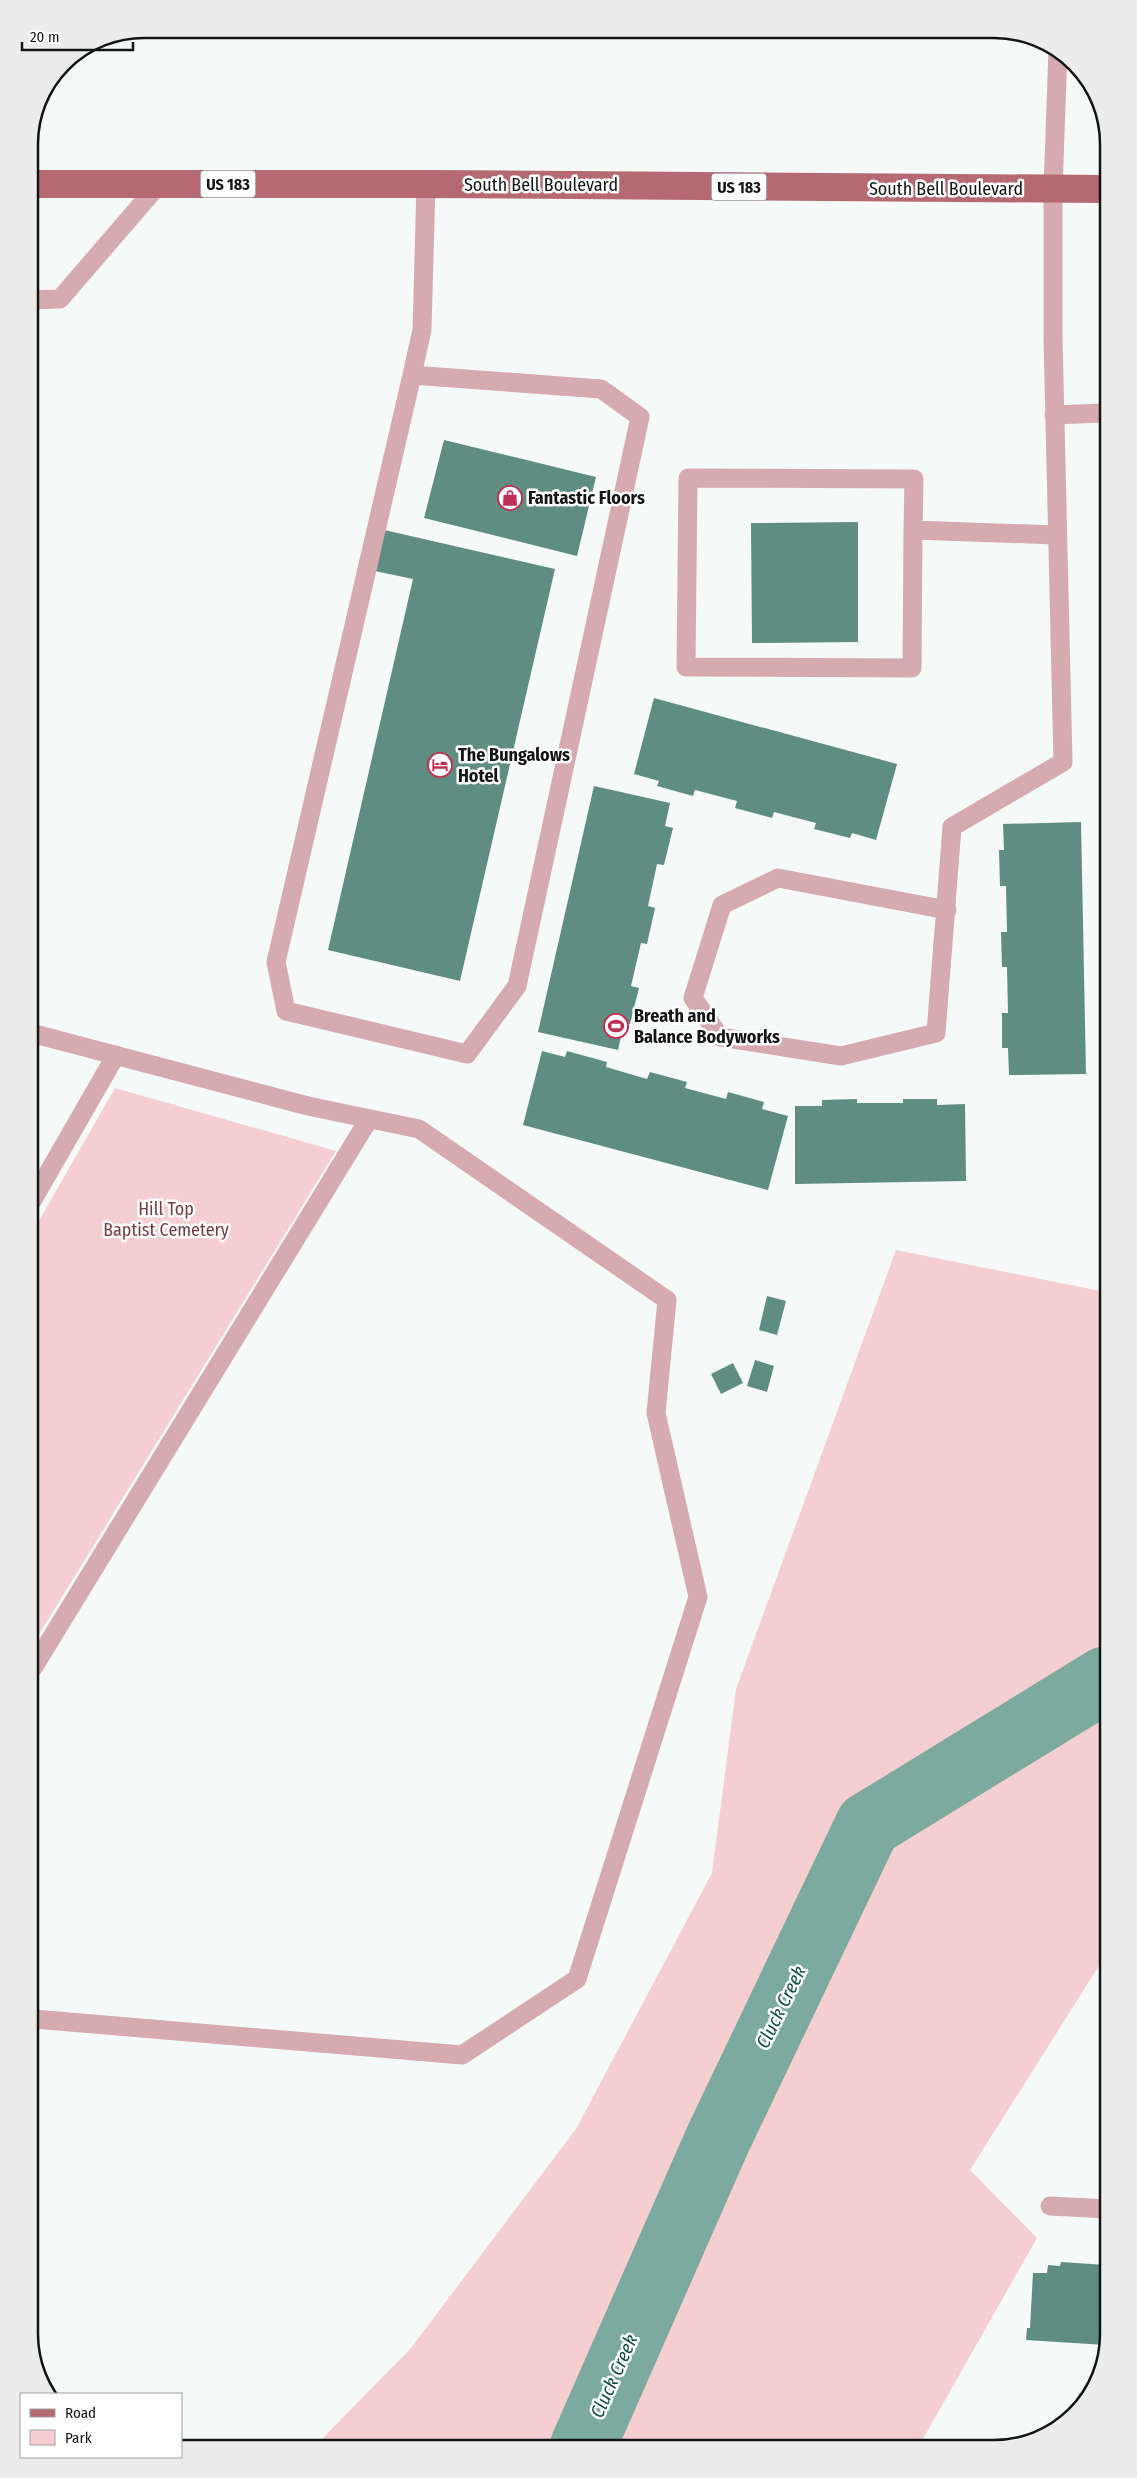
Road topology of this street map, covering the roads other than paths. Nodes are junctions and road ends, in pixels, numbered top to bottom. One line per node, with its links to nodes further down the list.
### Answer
1 (1058, 59): 6 (lane)
2 (160, 183): 3 (main road, South Bell Boulevard / US 183); 4 (main road, South Bell Boulevard / US 183); 7 (lane)
3 (38, 184)
4 (426, 184): 6 (main road, South Bell Boulevard / US 183); 8 (lane)
5 (1100, 189): 6 (main road, US 183)
6 (1053, 190): 10 (lane)
7 (38, 300)
8 (412, 375): 8 (lane)
9 (1100, 412): 10 (lane)
10 (1054, 415): 12 (lane)
11 (913, 530): 11 (lane); 12 (lane)
12 (1056, 535): 13 (lane)
13 (947, 910): 13 (lane)
14 (38, 1035): 15 (lane)
15 (116, 1055): 16 (lane); 17 (lane)
16 (369, 1119): 18 (lane); 19 (lane)
17 (38, 1191)
18 (38, 1660)
19 (38, 2019)
20 (1050, 2206): 21 (lane)
21 (1100, 2209)

